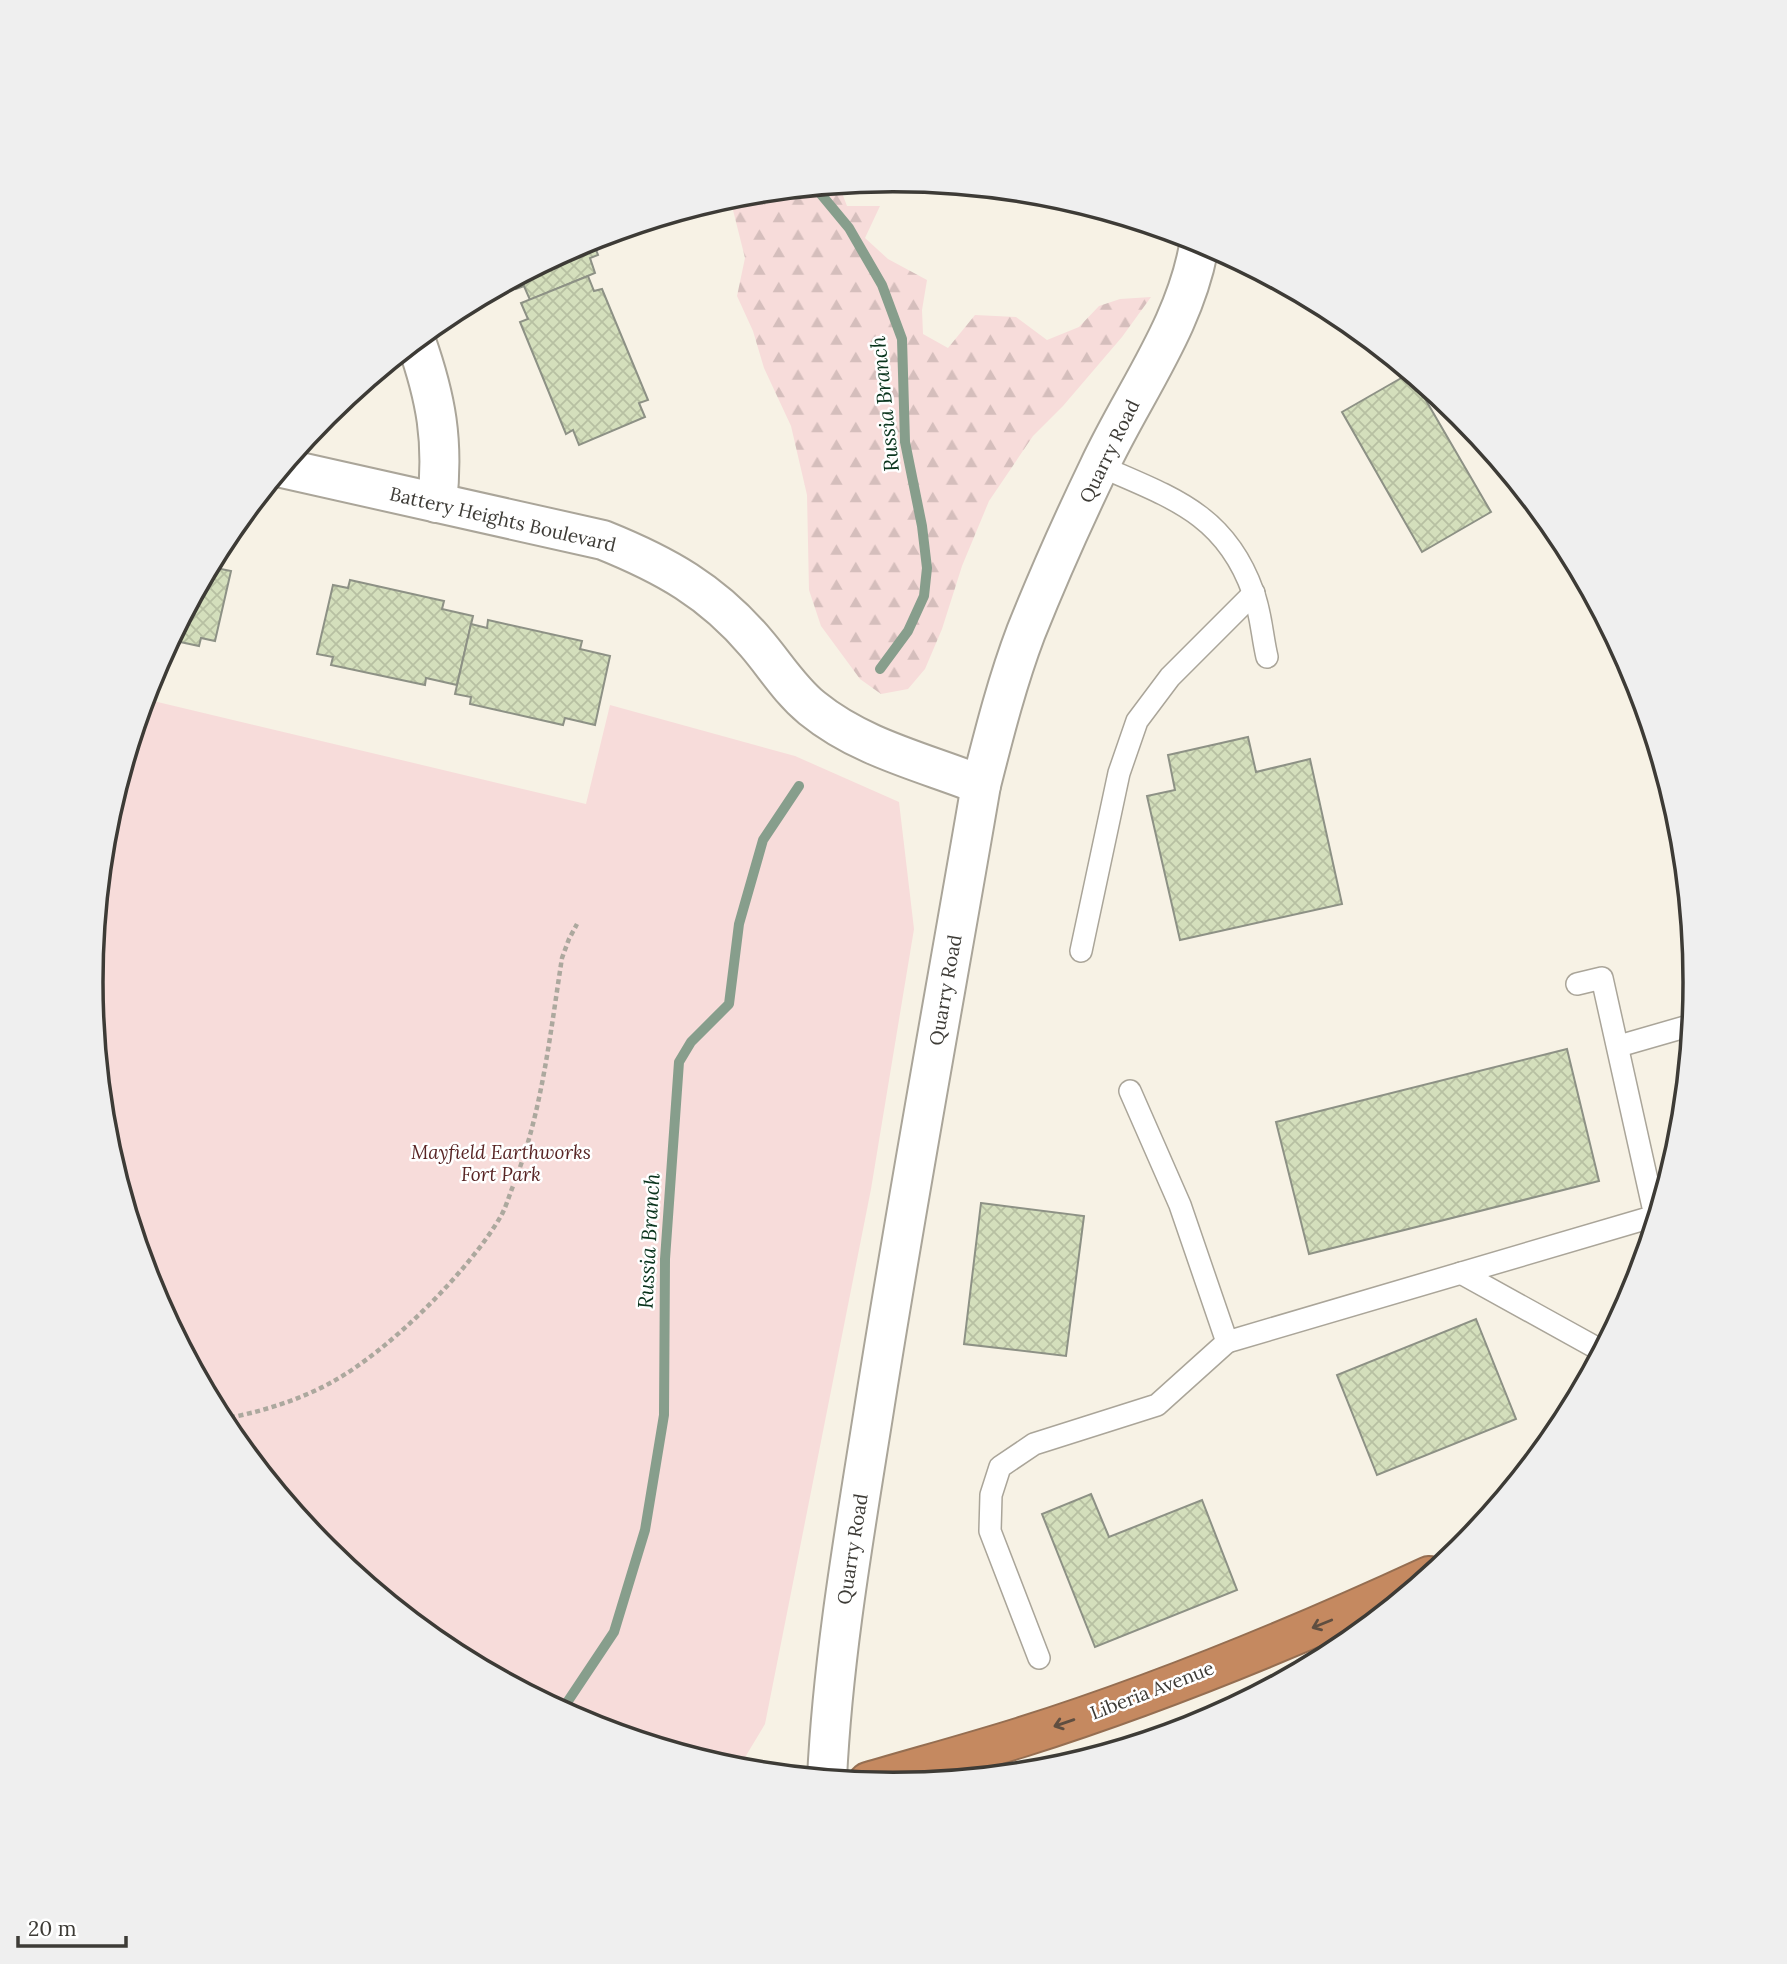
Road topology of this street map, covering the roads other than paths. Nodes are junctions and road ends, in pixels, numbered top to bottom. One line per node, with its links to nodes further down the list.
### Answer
1 (1198, 253): 3 (street, Quarry Road)
2 (419, 350): 5 (street)
3 (1100, 466): 6 (lane); 8 (street, Quarry Road)
4 (292, 470): 5 (street, Battery Heights Boulevard)
5 (437, 503): 8 (street, Battery Heights Boulevard)
6 (1254, 593): 7 (lane); 9 (lane)
7 (1267, 657)
8 (981, 785): 21 (street, Quarry Road)
9 (1081, 951)
10 (1577, 984): 12 (lane)
11 (1682, 1028): 12 (lane)
12 (1619, 1046): 14 (lane)
13 (1130, 1091): 17 (lane)
14 (1652, 1203)
15 (1647, 1218): 16 (lane)
16 (1461, 1273): 17 (lane); 18 (lane)
17 (1227, 1342): 20 (lane)
18 (1594, 1347)
19 (1397, 1590): 22 (highway, Liberia Avenue, one-way to 22)
20 (1039, 1658)
21 (828, 1769)
22 (903, 1772)

